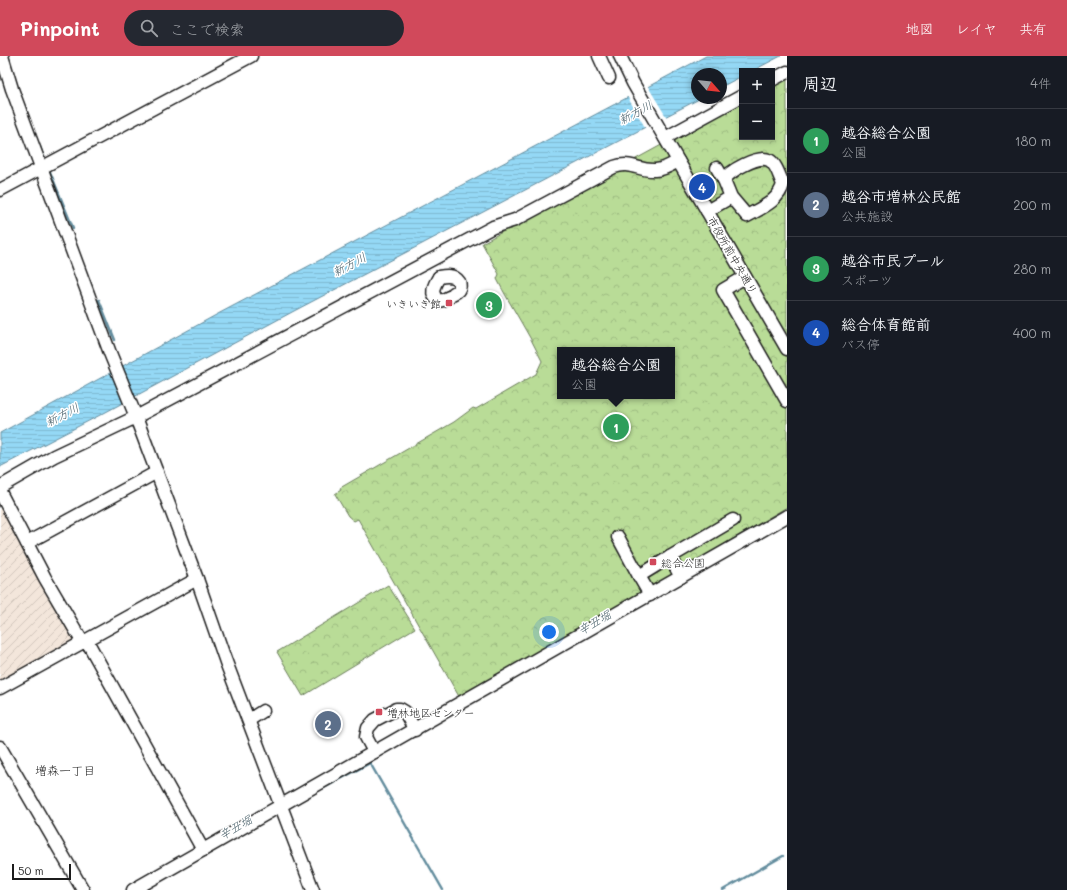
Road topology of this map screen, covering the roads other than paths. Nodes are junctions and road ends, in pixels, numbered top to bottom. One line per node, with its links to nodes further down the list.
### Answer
1 (2, 56): 11 (street)
2 (251, 56): 11 (street)
3 (599, 56): 6 (street)
4 (620, 56): 9 (street, 市役所前中央通り)
5 (787, 72): 7 (street)
6 (609, 78)
7 (775, 78)
8 (739, 98): 9 (street)
9 (666, 140): 10 (street, 市役所前中央通り)
10 (678, 161): 16 (street, 市役所前中央通り); 17 (street)
11 (41, 168): 14 (street); 22 (street)
12 (717, 168): 13 (street)
13 (724, 180): 15 (street); 15 (street)
14 (0, 190)
15 (731, 197): 16 (street)
16 (707, 211): 19 (street, 市役所前中央通り)
17 (430, 260): 18 (street); 22 (street)
18 (439, 277): 18 (street)
19 (745, 277): 20 (street, 市役所前中央通り); 21 (street)
20 (787, 349)
21 (787, 401)
22 (135, 415): 23 (street); 24 (street)
23 (157, 472): 29 (street); 33 (street)
24 (0, 487)
25 (0, 492): 29 (street)
26 (787, 516): 32 (street)
27 (733, 520): 30 (street)
28 (618, 537): 31 (street)
29 (27, 543): 35 (street)
30 (670, 557): 31 (street); 32 (street)
31 (640, 576): 34 (street)
32 (681, 577): 34 (street)
33 (197, 579): 35 (street); 38 (street)
34 (650, 595): 39 (street)
35 (85, 642): 36 (street); 43 (street)
36 (0, 688)
37 (263, 711): 38 (street)
38 (248, 720): 42 (street)
39 (415, 730): 41 (street); 41 (street)
40 (0, 747): 44 (street)
41 (374, 752): 42 (street)
42 (281, 805): 43 (street); 46 (street)
43 (203, 850): 45 (street)
44 (83, 890)
45 (133, 890)
46 (313, 890)

